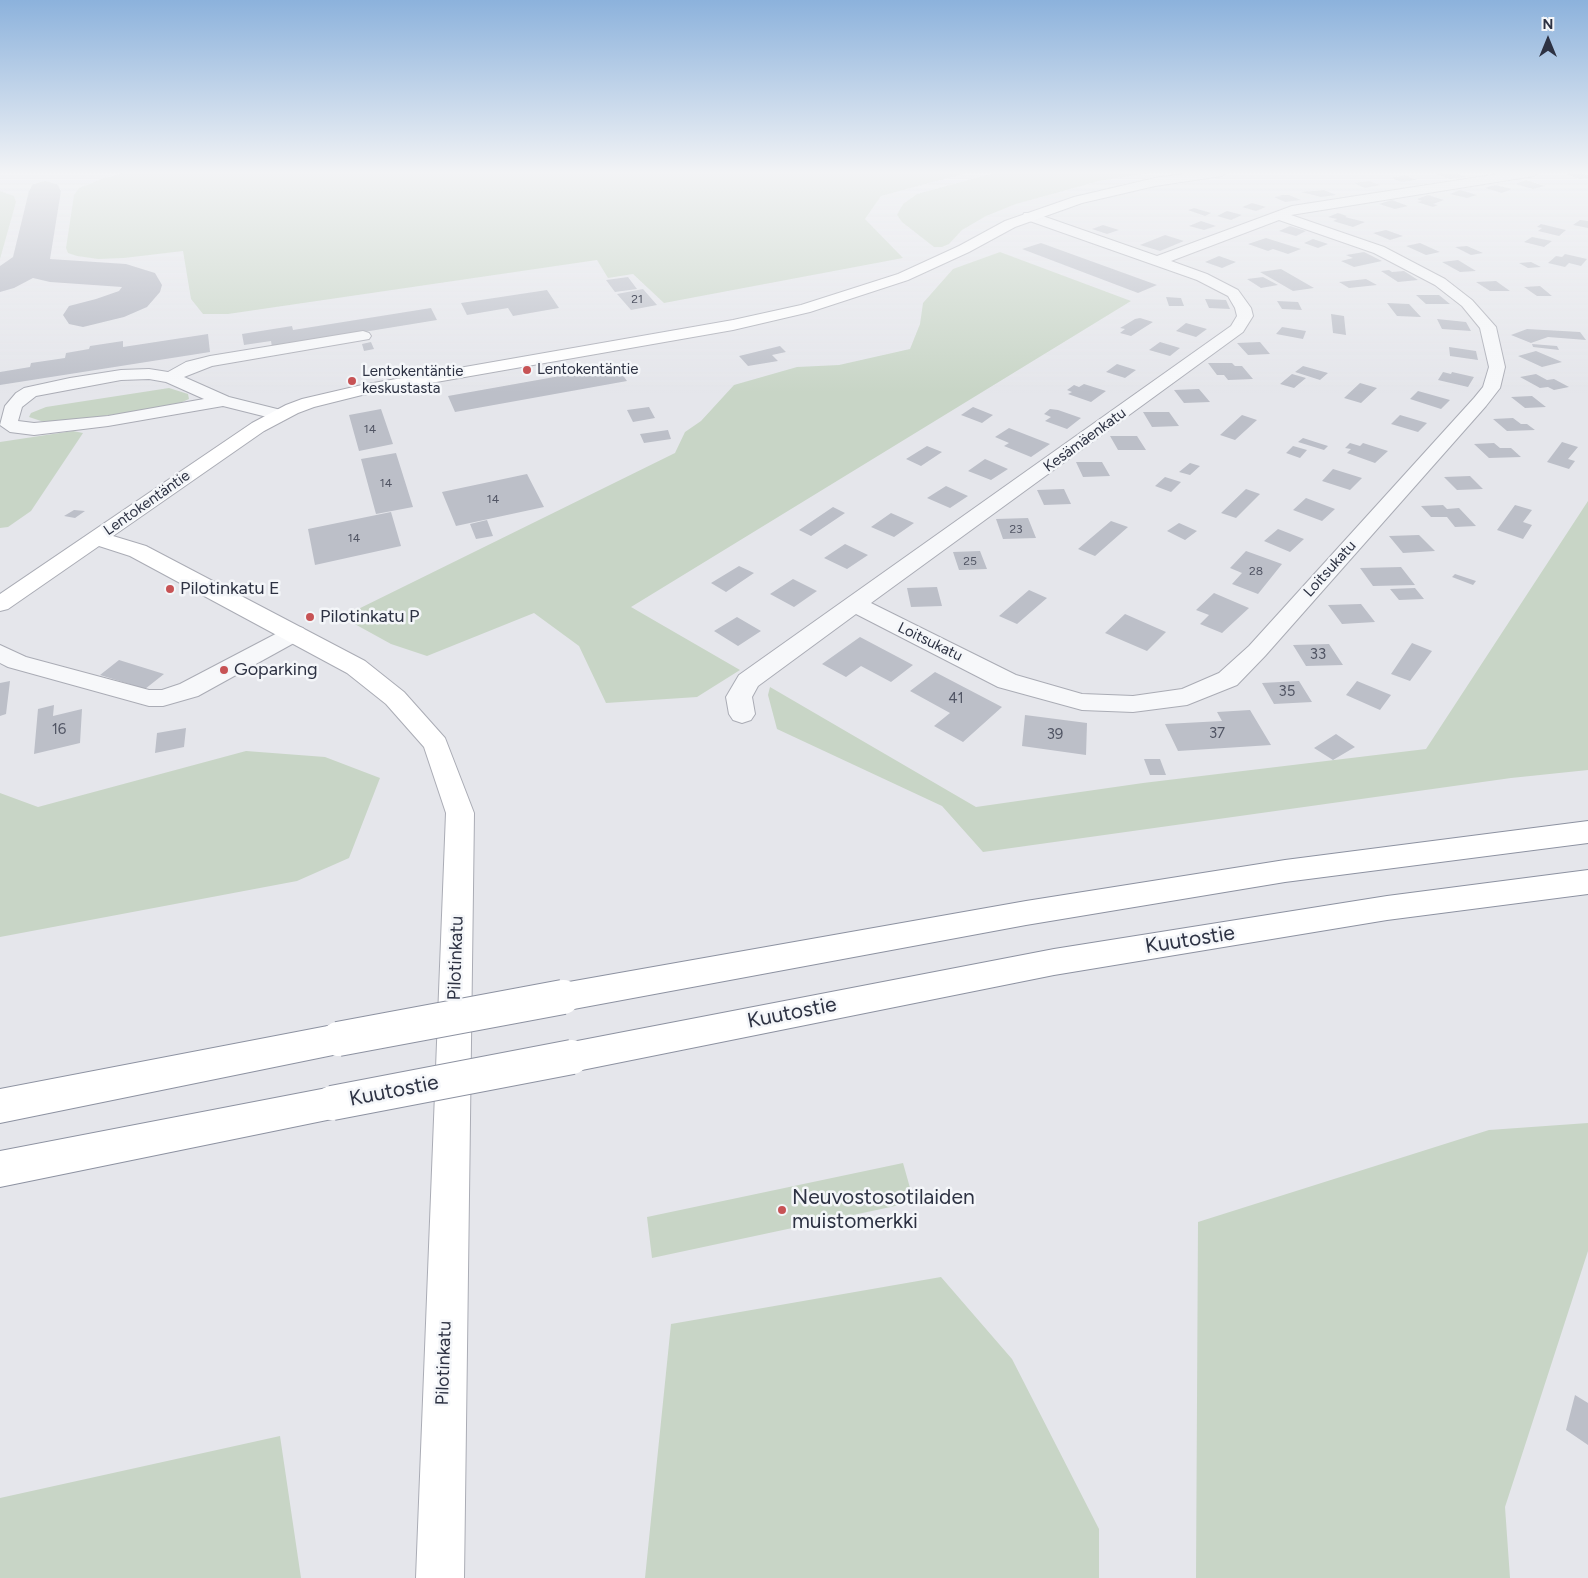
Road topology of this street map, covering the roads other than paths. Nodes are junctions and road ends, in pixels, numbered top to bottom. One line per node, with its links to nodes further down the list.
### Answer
1 (967, 246): 9 (main road, Lentokentäntie)
2 (1114, 246): 5 (street, Kesämäenkatu)
3 (1198, 246): 5 (street)
4 (1366, 246): 12 (street, Loitsukatu)
5 (1158, 261): 12 (street, Kesämäenkatu)
6 (363, 336): 7 (street)
7 (170, 377): 8 (street); 8 (street)
8 (223, 401): 9 (street)
9 (279, 415): 10 (main road, Lentokentäntie)
10 (96, 538): 11 (main road, Lentokentäntie); 13 (main road, Pilotinkatu)
11 (0, 604)
12 (856, 604): 15 (street, Kesämäenkatu)
13 (295, 633): 14 (street); 20 (main road, Pilotinkatu)
14 (0, 653)
15 (742, 714)
16 (1588, 832): 18 (main road, bridge)
17 (1588, 882): 19 (main road, Kuutostie, bridge)
18 (0, 1106)
19 (0, 1169)
20 (440, 1578)

